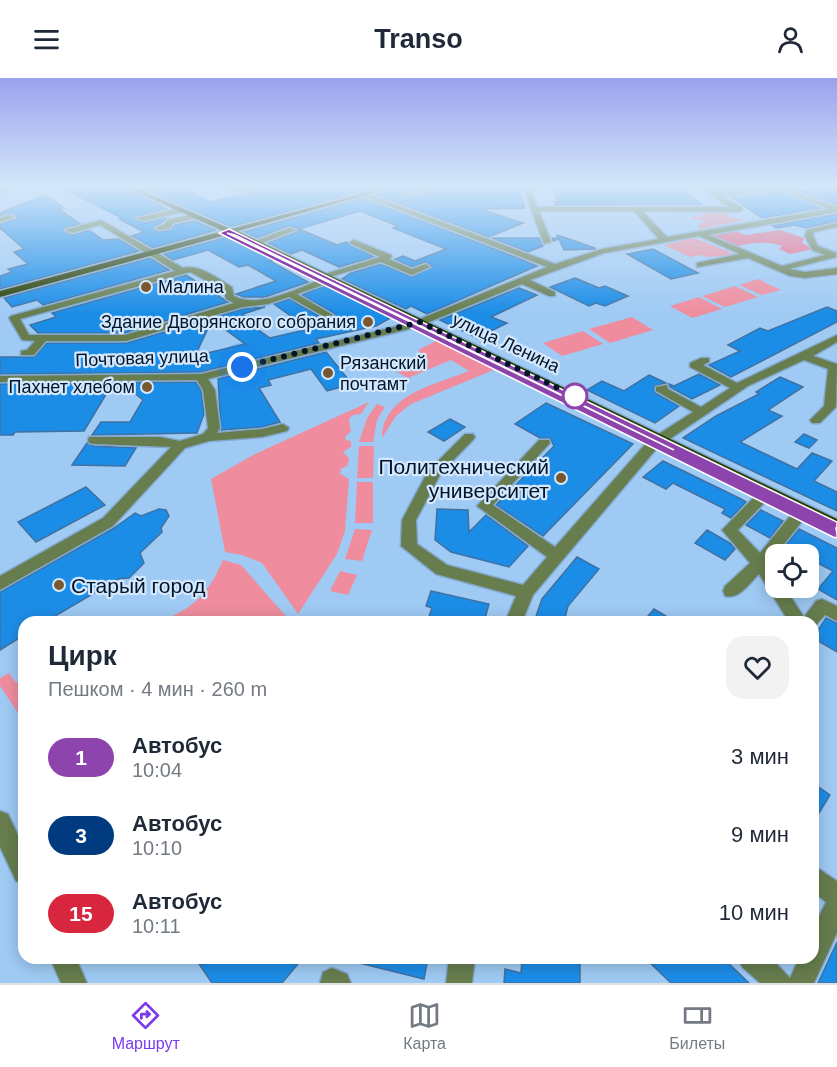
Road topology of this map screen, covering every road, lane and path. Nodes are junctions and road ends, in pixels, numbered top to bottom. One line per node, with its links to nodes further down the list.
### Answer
1 (72, 229): 10 (street)
2 (113, 229): 16 (street)
3 (220, 229): 15 (main road, улица Ленина); 16 (main road); 26 (main road, улица Ленина)
4 (456, 229): 22 (street)
5 (543, 229): 14 (street)
6 (655, 229): 12 (street)
7 (709, 229): 11 (street, Почтовая улица)
8 (815, 229): 18 (street)
9 (292, 230): 15 (street)
10 (72, 231)
11 (698, 233): 12 (street, Почтовая улица); 17 (street)
12 (664, 239): 22 (street, Почтовая улица)
13 (354, 242): 19 (street)
14 (547, 242)
15 (254, 243): 26 (main road, улица Ленина)
16 (148, 250): 24 (street); 28 (main road); 29 (main road)
17 (749, 255): 20 (street); 23 (street)
18 (834, 255): 23 (street)
19 (381, 259): 21 (street); 26 (street)
20 (700, 265)
21 (426, 267)
22 (555, 267): 27 (street, Почтовая улица)
23 (782, 269): 25 (street)
24 (180, 270): 32 (street); 35 (street)
25 (837, 271)
26 (324, 279): 30 (street); 34 (main road, улица Ленина)
27 (522, 280): 31 (street); 34 (street, Почтовая улица)
28 (0, 288)
29 (0, 294)
30 (290, 294): 32 (street); 33 (street)
31 (552, 294)
32 (242, 304): 35 (street)
33 (328, 315)
34 (416, 324): 41 (street, Почтовая улица); 52 (main road, улица Ленина)
35 (43, 338): 37 (street)
36 (837, 338): 38 (street)
37 (25, 353)
38 (804, 356): 40 (street); 44 (street)
39 (705, 360): 44 (street)
40 (835, 367): 45 (street)
41 (201, 377): 42 (street, Почтовая улица); 49 (street)
42 (0, 380)
43 (663, 387): 46 (street)
44 (738, 388): 46 (street)
45 (833, 408): 47 (street)
46 (702, 412): 52 (street)
47 (816, 420)
48 (283, 428): 49 (street)
49 (208, 437): 54 (street)
50 (469, 437): 64 (street)
51 (94, 440): 54 (street)
52 (658, 441): 55 (main road, улица Ленина); 57 (main road, улица Ленина); 59 (street)
53 (544, 443): 59 (street)
54 (180, 445): 62 (street)
55 (762, 496): 56 (main road, улица Ленина); 60 (street)
56 (799, 515): 58 (main road, улица Ленина); 60 (street)
57 (837, 525)
58 (837, 534)
59 (557, 556): 64 (street)
60 (760, 563): 61 (street); 63 (street)
61 (765, 571)
62 (0, 584)
63 (731, 591)
64 (526, 592): 67 (street)
65 (784, 598): 68 (street)
66 (837, 614): 69 (street)
67 (516, 616)
68 (799, 616)
69 (809, 616)
70 (4, 830): 71 (street)
71 (18, 860)
72 (819, 882): 73 (street)
73 (837, 896)
74 (837, 906): 75 (street)
75 (819, 945)
76 (66, 964): 80 (street)
77 (461, 964): 81 (street)
78 (758, 964): 82 (street)
79 (810, 964): 83 (street)
80 (74, 983)
81 (459, 983)
82 (779, 983)
83 (801, 983)

